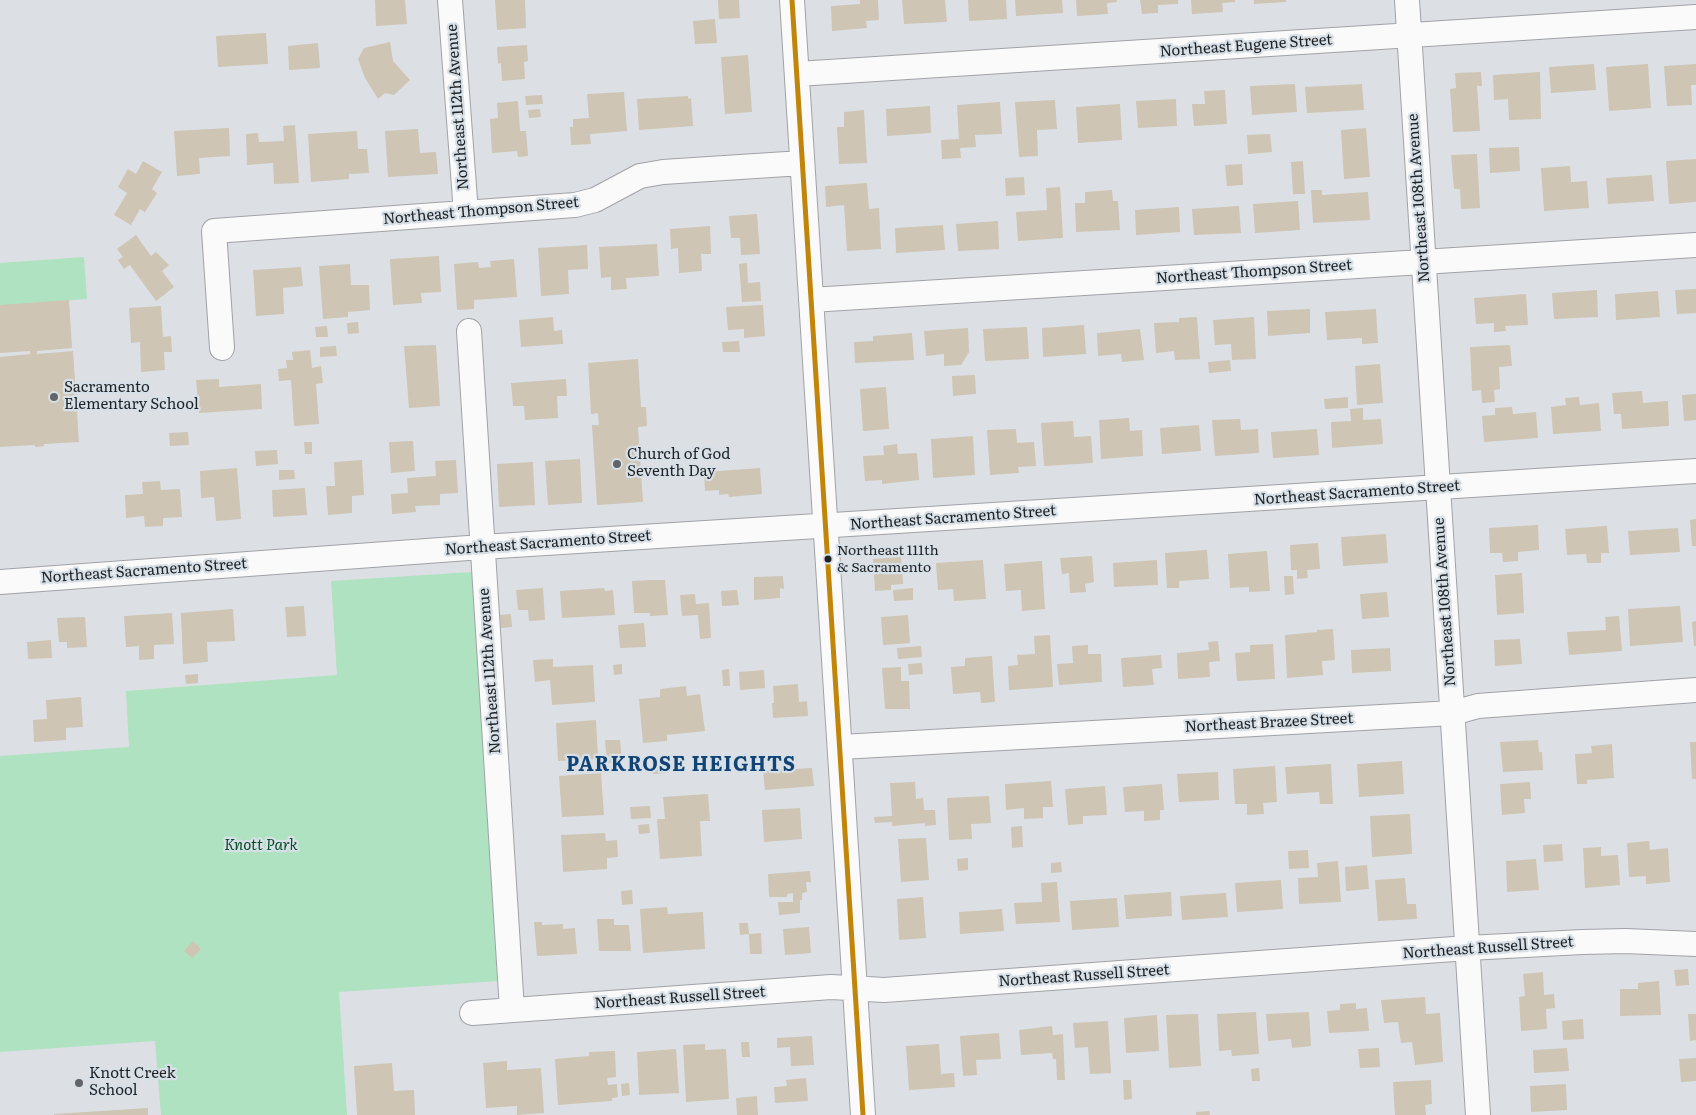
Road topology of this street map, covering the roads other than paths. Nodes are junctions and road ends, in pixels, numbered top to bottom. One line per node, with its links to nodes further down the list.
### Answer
1 (450, 0): 8 (street, Northeast 112th Avenue)
2 (792, 0): 6 (street)
3 (1407, 0): 5 (street, Northeast 108th Avenue)
4 (1696, 17): 5 (street, Northeast Eugene Street)
5 (1409, 35): 6 (street, Northeast Eugene Street); 10 (street, Northeast 108th Avenue)
6 (797, 74): 7 (street)
7 (802, 163): 8 (street, Northeast Thompson Street); 11 (street)
8 (466, 213): 13 (street, Northeast Thompson Street)
9 (1696, 245): 10 (street, Northeast Thompson Street)
10 (1423, 261): 11 (street, Northeast Thompson Street); 15 (street, Northeast 108th Avenue)
11 (811, 300): 16 (street)
12 (468, 331): 17 (street, Northeast 112th Avenue)
13 (222, 348)
14 (1696, 471): 15 (street, Northeast Sacramento Street)
15 (1438, 488): 16 (street, Northeast Sacramento Street); 20 (street, Northeast 108th Avenue)
16 (826, 526): 17 (street, Northeast Sacramento Street); 21 (street)
17 (482, 547): 18 (street, Northeast Sacramento Street); 25 (street, Northeast 112th Avenue)
18 (0, 582)
19 (1696, 690): 20 (street, Northeast Brazee Street)
20 (1453, 713): 21 (street, Northeast Brazee Street); 23 (street, Northeast 108th Avenue)
21 (840, 747): 24 (street)
22 (1696, 944): 23 (street, Northeast Russell Street)
23 (1468, 948): 24 (street, Northeast Russell Street); 28 (street, Northeast 108th Avenue)
24 (855, 989): 25 (street, Northeast Russell Street); 27 (street)
25 (512, 1010): 26 (street, Northeast Russell Street)
26 (472, 1013)
27 (863, 1115)
28 (1478, 1115)

